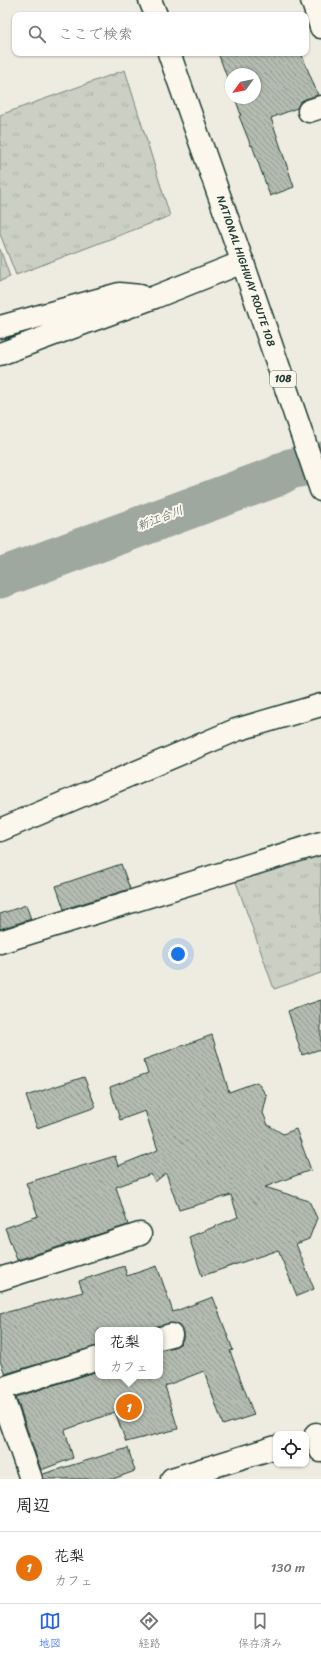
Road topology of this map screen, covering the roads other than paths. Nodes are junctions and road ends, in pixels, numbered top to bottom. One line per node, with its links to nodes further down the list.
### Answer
1 (150, 0): 3 (main road)
2 (312, 0): 4 (main road)
3 (155, 12)
4 (321, 27)
5 (170, 56): 6 (main road, NATIONAL HIGHWAY ROUTE 108 / 108)
6 (244, 265): 7 (main road); 10 (main road, NATIONAL HIGHWAY ROUTE 108 / 108)
7 (155, 297): 8 (main road); 9 (main road)
8 (0, 328)
9 (0, 354)
10 (321, 490)
11 (321, 705): 12 (main road)
12 (0, 830)
13 (321, 843): 14 (main road)
14 (0, 942)
15 (140, 1234): 16 (main road)
16 (0, 1279)
17 (95, 1359): 18 (main road)
18 (0, 1389): 20 (main road)
19 (273, 1447): 21 (main road)
20 (31, 1479)
21 (172, 1479)

